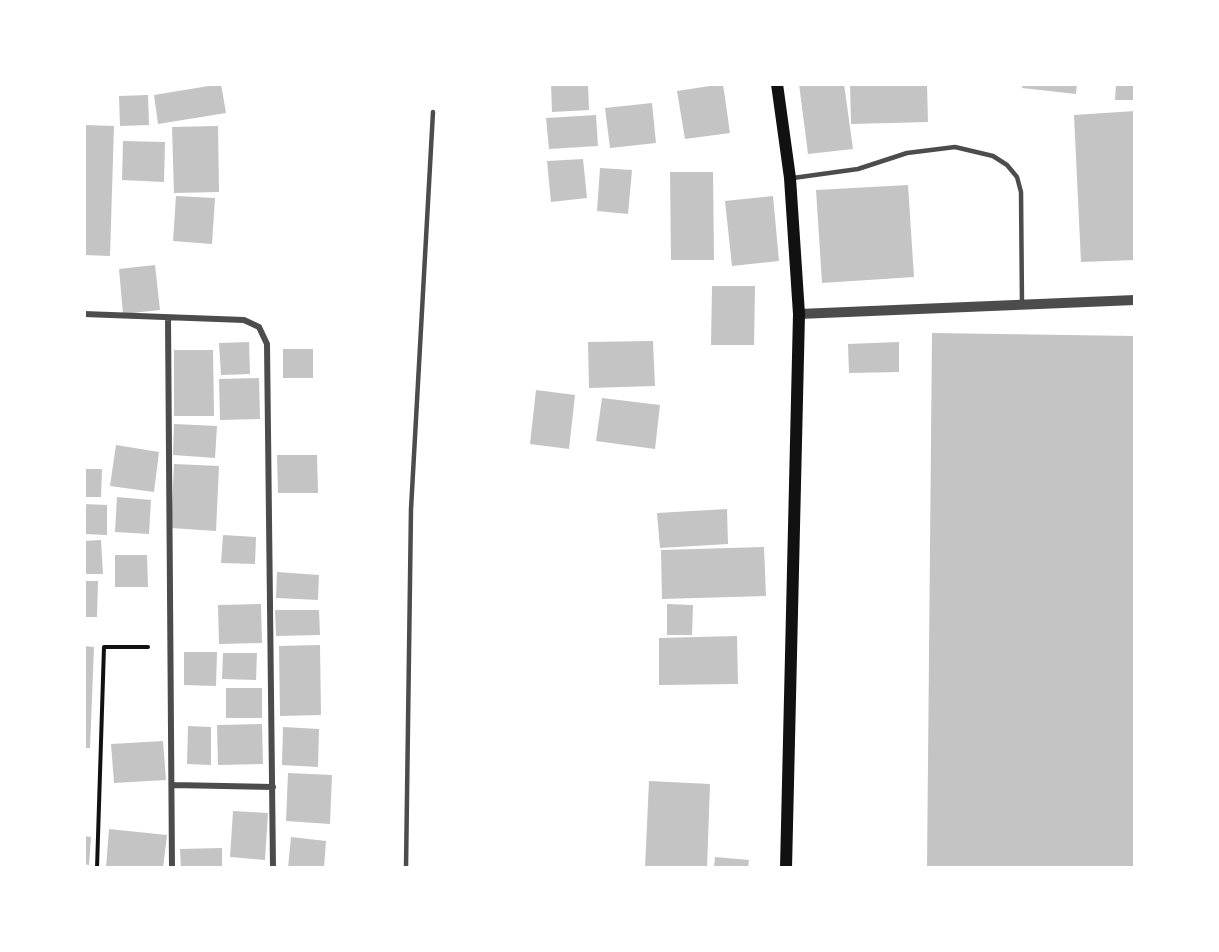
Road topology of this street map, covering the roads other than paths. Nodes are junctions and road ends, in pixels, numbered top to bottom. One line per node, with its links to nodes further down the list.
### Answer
1 (777, 84): 3 (main road)
2 (433, 112): 13 (lane)
3 (790, 178): 5 (lane); 7 (main road)
4 (1135, 300): 5 (street)
5 (1022, 304): 7 (street)
6 (84, 314): 8 (street)
7 (799, 314): 14 (main road)
8 (168, 318): 9 (street); 10 (street)
9 (173, 785): 10 (street); 11 (street)
10 (273, 787): 12 (street)
11 (172, 868)
12 (273, 868)
13 (406, 868)
14 (786, 868)

